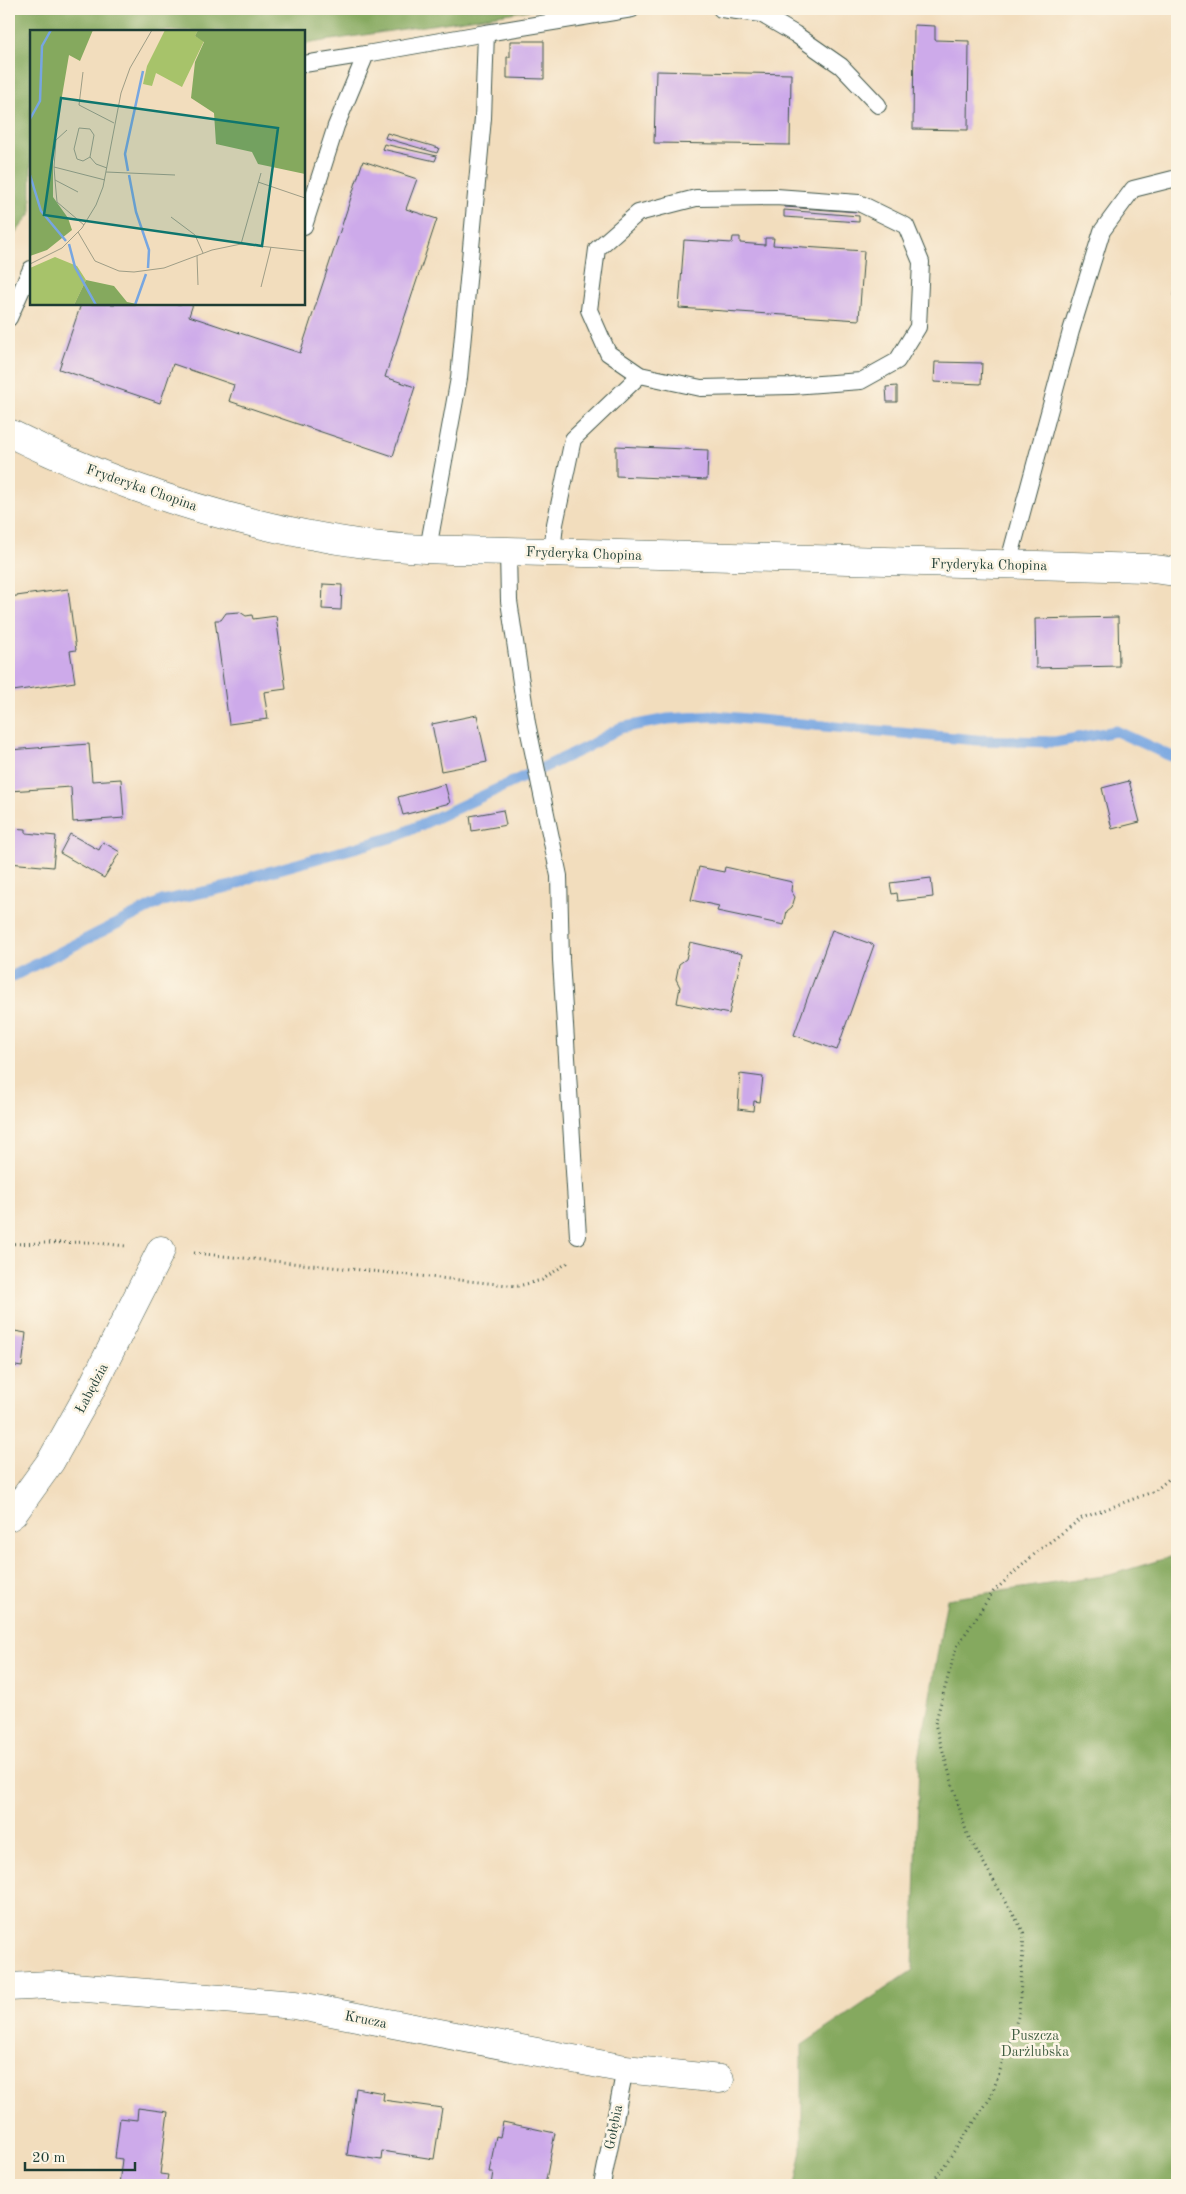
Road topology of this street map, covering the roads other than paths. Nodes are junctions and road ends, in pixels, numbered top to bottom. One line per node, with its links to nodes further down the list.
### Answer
1 (632, 9): 3 (lane)
2 (721, 9): 6 (lane)
3 (486, 33): 4 (lane); 13 (lane)
4 (366, 54): 5 (lane); 8 (lane)
5 (305, 64)
6 (878, 105)
7 (1177, 178): 16 (lane)
8 (305, 223)
9 (30, 271): 10 (lane)
10 (9, 318)
11 (640, 375): 11 (lane); 15 (lane)
12 (9, 432): 13 (street, Fryderyka Chopina)
13 (428, 549): 14 (street, Fryderyka Chopina)
14 (508, 551): 15 (street, Fryderyka Chopina); 18 (lane)
15 (552, 552): 16 (street, Fryderyka Chopina)
16 (1008, 564): 17 (street, Fryderyka Chopina)
17 (1177, 572)
18 (578, 1236)
19 (161, 1250): 20 (street, Łabędzia)
20 (9, 1517)
21 (9, 1987): 22 (street, Krucza)
22 (625, 2069): 23 (street, Krucza); 24 (lane, Gołębia)
23 (720, 2079)
24 (602, 2185)

